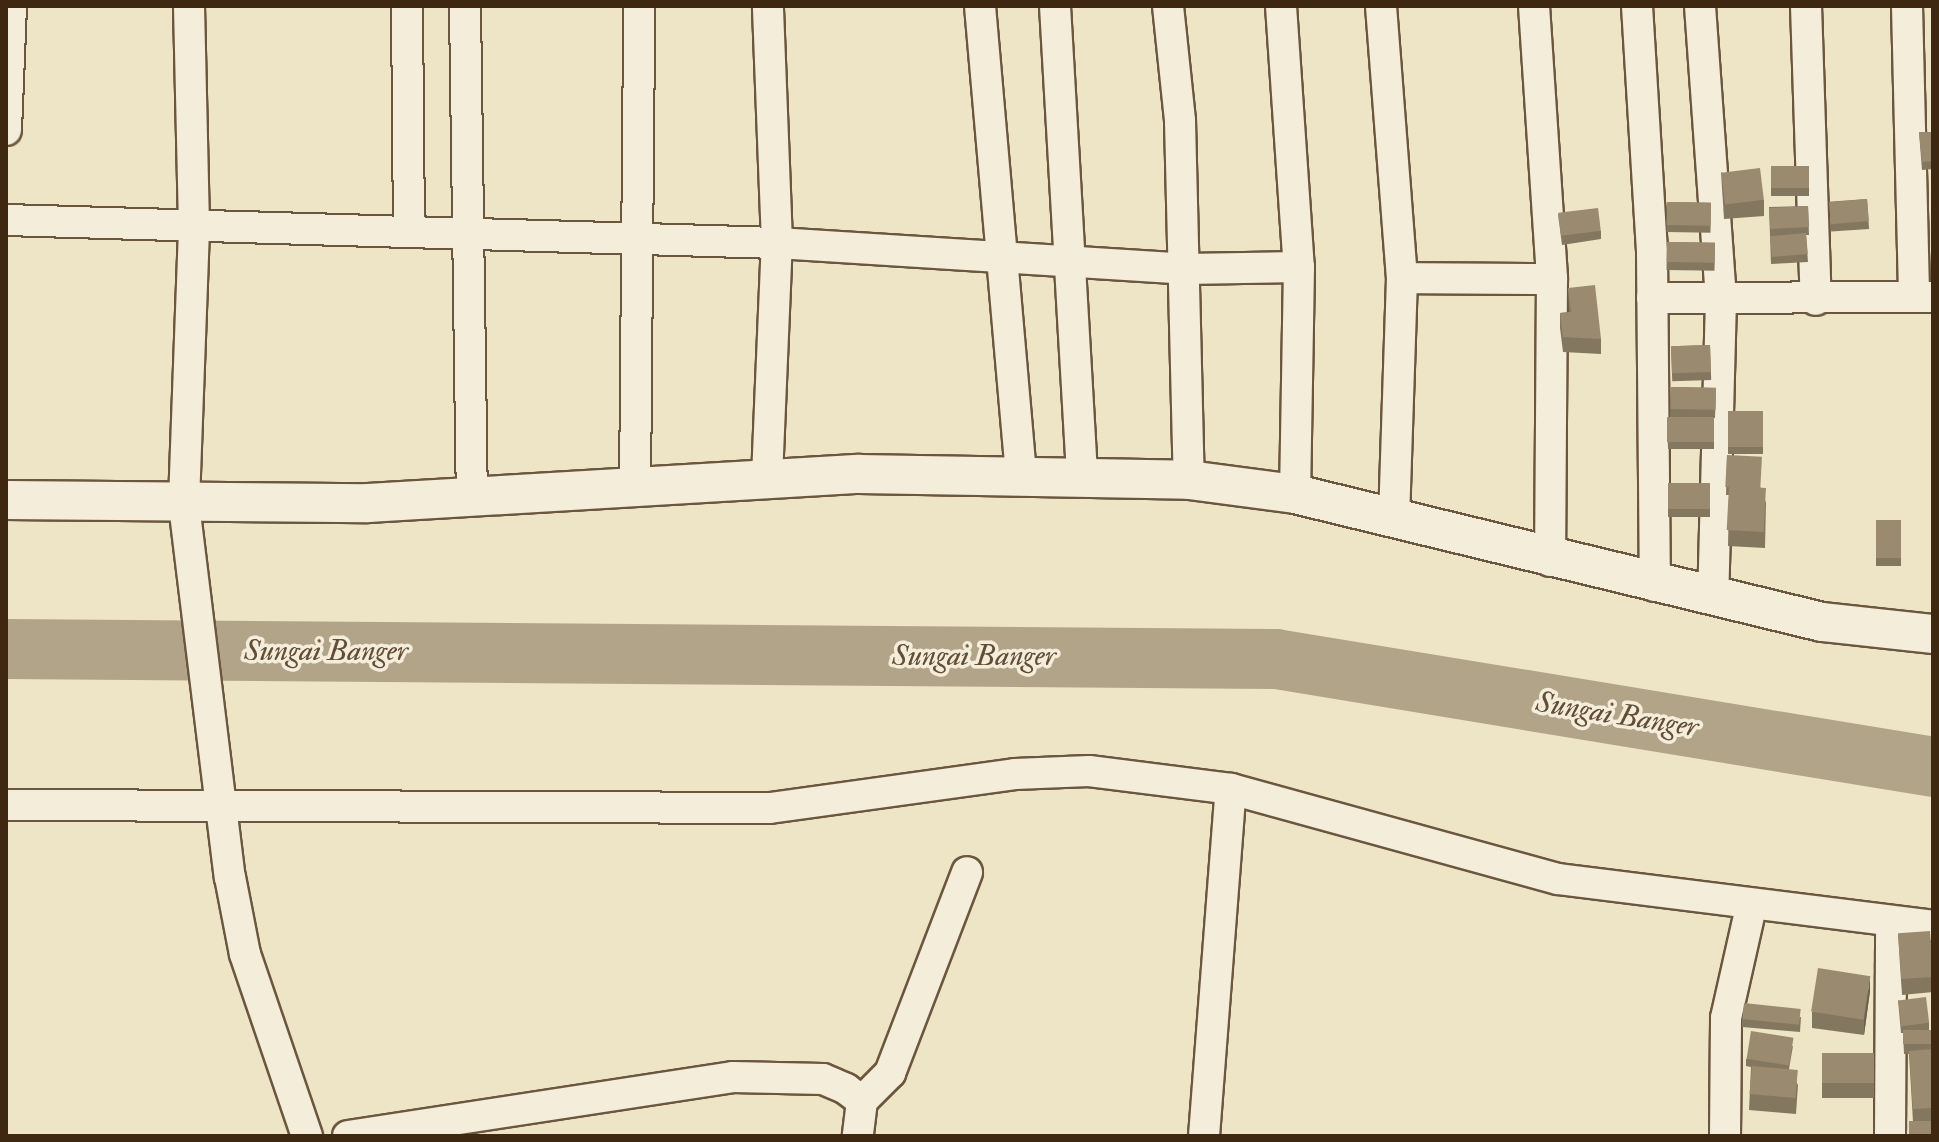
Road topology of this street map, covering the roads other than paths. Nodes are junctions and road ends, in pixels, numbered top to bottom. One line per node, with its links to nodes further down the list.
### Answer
1 (11, 6): 17 (street)
2 (189, 6): 19 (street)
3 (407, 6): 20 (street)
4 (465, 6): 21 (street)
5 (639, 6): 23 (street)
6 (768, 6): 22 (street)
7 (980, 6): 24 (street)
8 (1055, 6): 25 (street)
9 (1168, 6): 27 (street)
10 (1281, 6): 26 (street)
11 (1381, 6): 28 (street)
12 (1534, 6): 29 (street)
13 (1637, 6): 31 (street)
14 (1700, 6): 32 (street)
15 (1806, 6): 33 (street)
16 (1907, 6): 30 (street)
17 (6, 130)
18 (6, 220): 19 (street)
19 (194, 229): 20 (street); 42 (street)
20 (409, 230): 21 (street)
21 (467, 236): 23 (street); 41 (street)
22 (777, 243): 23 (street); 24 (street); 36 (street)
23 (641, 244): 38 (street)
24 (1007, 253): 25 (street); 34 (street)
25 (1073, 258): 27 (street); 35 (street)
26 (1299, 267): 27 (street); 39 (street)
27 (1185, 269): 37 (street)
28 (1402, 278): 29 (street); 43 (street)
29 (1552, 279): 44 (street)
30 (1924, 296): 33 (street)
31 (1652, 298): 32 (street); 45 (street)
32 (1721, 299): 33 (street); 46 (street)
33 (1816, 300)
34 (1021, 473): 35 (street); 36 (street)
35 (1082, 473): 37 (street)
36 (767, 478): 38 (street)
37 (1189, 480): 39 (street)
38 (635, 491): 41 (street)
39 (1295, 494): 43 (street)
40 (6, 500): 42 (street)
41 (472, 500): 42 (street)
42 (186, 516): 49 (street)
43 (1394, 518): 44 (street)
44 (1550, 561): 45 (street)
45 (1655, 586): 46 (street)
46 (1713, 596): 47 (street)
47 (1933, 634)
48 (1231, 789): 49 (street); 52 (street); 59 (street)
49 (218, 802): 50 (street); 56 (street)
50 (6, 805)
51 (967, 872): 55 (street)
52 (1751, 907): 53 (street); 60 (street)
53 (1891, 924): 54 (street); 61 (street)
54 (1933, 926)
55 (862, 1101): 57 (street); 58 (street)
56 (307, 1136)
57 (348, 1136)
58 (858, 1136)
59 (1204, 1136)
60 (1725, 1136)
61 (1890, 1136)

